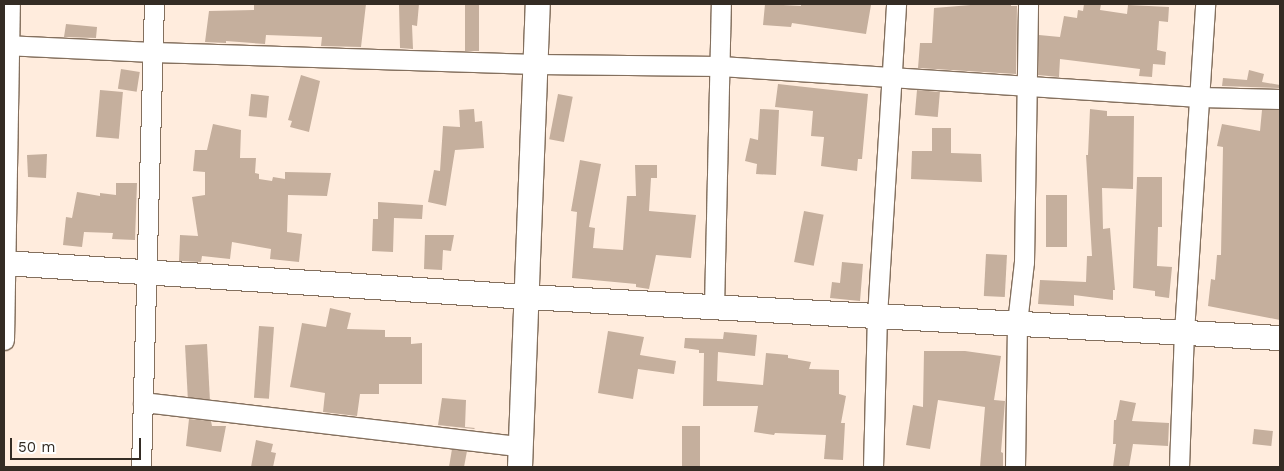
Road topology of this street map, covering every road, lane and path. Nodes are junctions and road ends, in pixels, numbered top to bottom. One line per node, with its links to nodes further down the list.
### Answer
1 (10, 4): 8 (street)
2 (154, 4): 9 (street)
3 (538, 4): 10 (street)
4 (721, 4): 11 (street)
5 (896, 4): 12 (street)
6 (1028, 4): 13 (street)
7 (1205, 4): 14 (street)
8 (6, 45): 9 (street); 16 (street)
9 (153, 52): 10 (street); 17 (street)
10 (536, 64): 11 (street); 18 (street)
11 (720, 66): 12 (street); 19 (street)
12 (891, 78): 13 (street); 20 (street)
13 (1027, 85): 14 (street); 21 (street)
14 (1199, 97): 15 (street); 22 (street)
15 (1280, 99)
16 (5, 263): 17 (street); 24 (street)
17 (146, 272): 18 (street); 25 (street)
18 (527, 297): 19 (street); 26 (street)
19 (714, 307): 20 (street)
20 (877, 316): 21 (street); 28 (street)
21 (1017, 324): 22 (street); 29 (street)
22 (1184, 332): 23 (street); 30 (street)
23 (1280, 338)
24 (4, 340)
25 (143, 402): 26 (street); 27 (street)
26 (520, 457)
27 (141, 467)
28 (873, 467)
29 (1015, 467)
30 (1178, 467)

